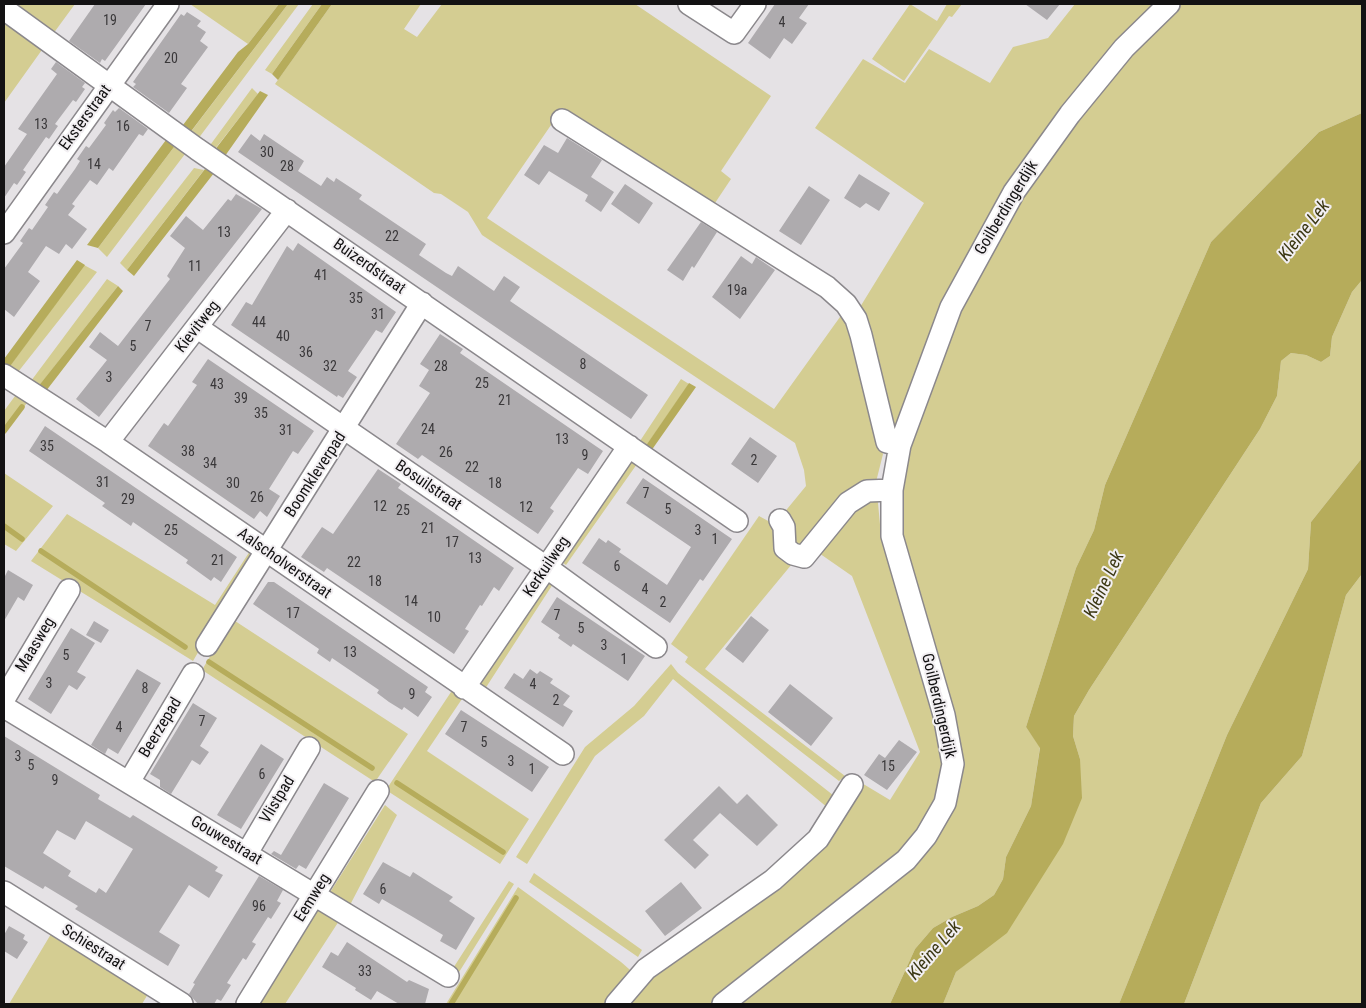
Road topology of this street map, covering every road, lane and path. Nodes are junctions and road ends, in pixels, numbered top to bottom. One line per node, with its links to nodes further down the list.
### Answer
1 (168, 4): 6 (street, Eksterstraat)
2 (689, 4): 3 (street)
3 (755, 4)
4 (1169, 4): 15 (street, Goilberdingerdijk)
5 (4, 9): 6 (street, Buizerdstraat)
6 (109, 86): 8 (street, Buizerdstraat); 9 (street, Eksterstraat)
7 (562, 120): 15 (street)
8 (287, 210): 10 (street, Buizerdstraat); 11 (street, Kievitweg)
9 (4, 233)
10 (422, 303): 13 (street, Boomkleverpad); 16 (street, Buizerdstraat)
11 (198, 328): 13 (street, Bosuilstraat); 14 (street, Kievitweg)
12 (4, 375): 14 (street, Aalscholverstraat)
13 (345, 429): 20 (street, Boomkleverpad); 21 (street, Bosuilstraat)
14 (108, 442): 20 (street, Aalscholverstraat)
15 (900, 445): 17 (street, Goilberdingerdijk)
16 (629, 446): 19 (street, Buizerdstraat); 21 (street, Kerkuilweg)
17 (892, 490): 18 (street); 41 (street, Goilberdingerdijk)
18 (780, 520)
19 (737, 521)
20 (266, 551): 23 (street, Boomkleverpad); 26 (street, Aalscholverstraat)
21 (546, 567): 24 (street, Bosuilstraat); 26 (street, Kerkuilweg)
22 (69, 590): 27 (street, Maasweg)
23 (207, 645)
24 (656, 646)
25 (193, 674): 31 (street, Beerzepad)
26 (464, 688): 30 (street, Aalscholverstraat)
27 (4, 699)
28 (4, 707): 31 (street, Gouwestraat)
29 (309, 748): 34 (street, Vlistpad)
30 (563, 754)
31 (128, 782): 34 (street, Gouwestraat)
32 (852, 785): 40 (street)
33 (378, 791): 36 (street, Eemweg)
34 (247, 853): 36 (street, Gouwestraat)
35 (4, 892): 38 (street, Schiestraat)
36 (315, 894): 37 (street, Gouwestraat); 39 (street, Eemweg)
37 (448, 976)
38 (182, 1004)
39 (247, 1004)
40 (616, 1004)
41 (723, 1004)

